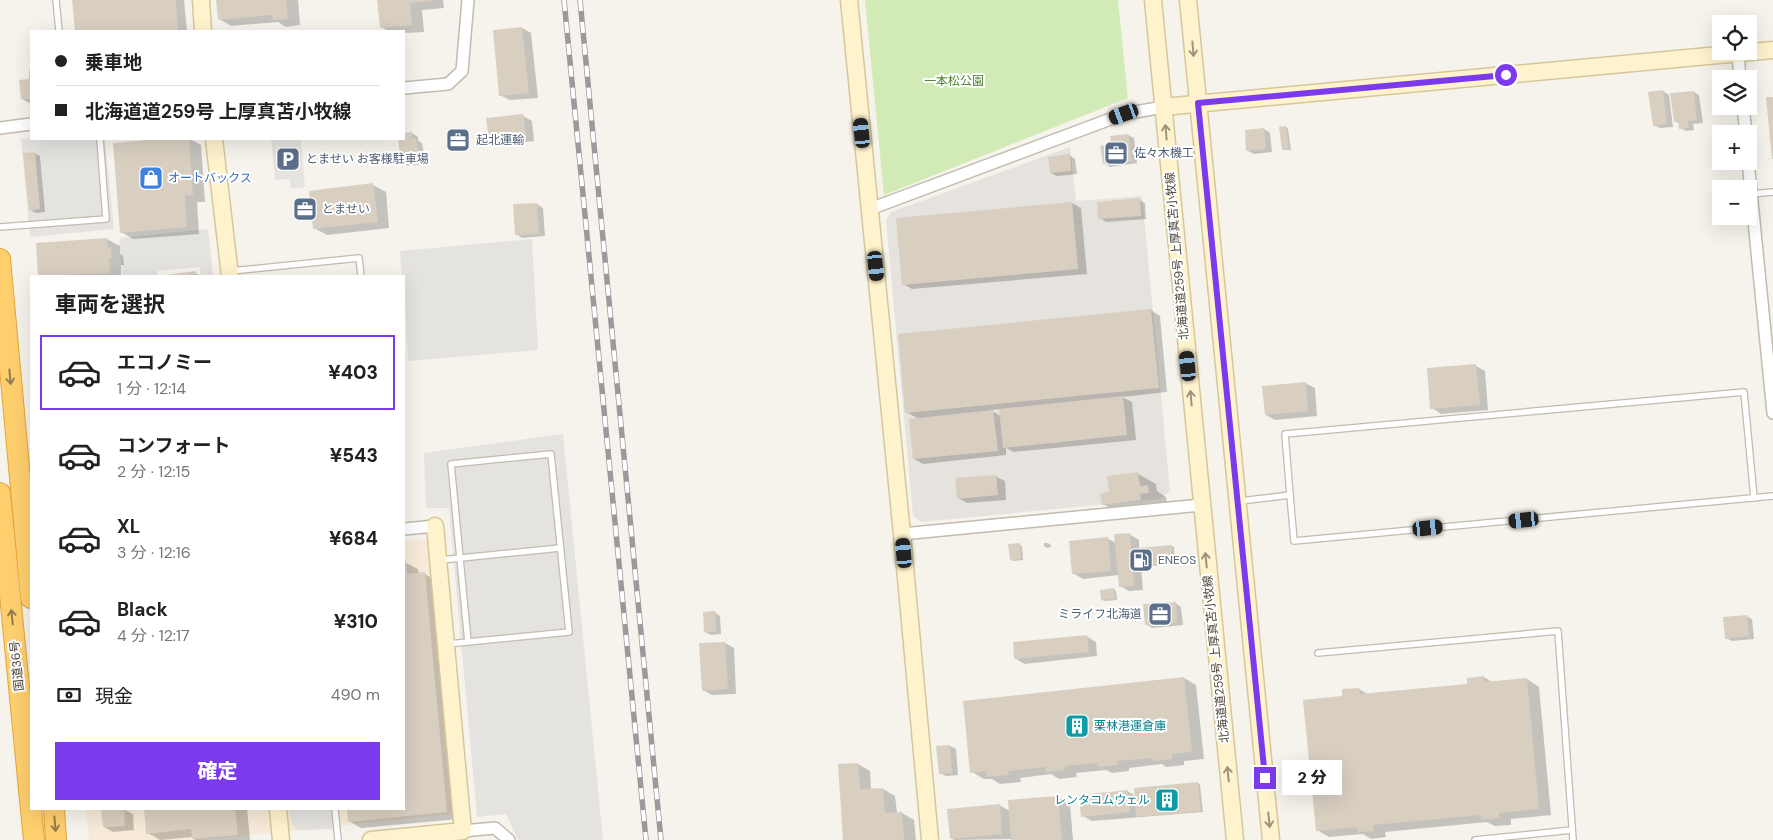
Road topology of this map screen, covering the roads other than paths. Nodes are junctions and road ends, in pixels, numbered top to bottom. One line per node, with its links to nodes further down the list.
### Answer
1 (56, 0): 7 (lane)
2 (200, 0): 8 (street)
3 (468, 0): 12 (street)
4 (849, 0): 21 (street)
5 (1153, 0): 14 (street, 北海道道259号 上厚真苫小牧線)
6 (1188, 0): 13 (street, one-way to 13)
7 (58, 30)
8 (204, 30)
9 (1773, 50): 10 (street)
10 (1757, 51)
11 (1712, 55): 13 (street)
12 (405, 88)
13 (1198, 103): 14 (street); 32 (street)
14 (1163, 107): 21 (street); 33 (street, 北海道道259号 上厚真苫小牧線, one-way to 14)
15 (30, 124): 16 (street)
16 (0, 128)
17 (100, 140): 23 (lane)
18 (214, 140): 25 (street)
19 (1773, 192): 20 (lane)
20 (1757, 194)
21 (870, 209): 36 (street)
22 (1755, 225): 27 (street)
23 (0, 227)
24 (0, 259): 40 (highway, one-way to 40)
25 (229, 274): 26 (lane)
26 (361, 275)
27 (1773, 413)
28 (0, 493): 41 (highway, 国道36号)
29 (1290, 496): 31 (lane); 31 (lane); 32 (lane)
30 (1773, 496): 31 (lane)
31 (1754, 498)
32 (1238, 502): 61 (street, one-way to 61)
33 (1201, 505): 36 (street); 60 (street, 北海道道259号 上厚真苫小牧線, one-way to 33)
34 (435, 526): 35 (street); 39 (street)
35 (405, 529)
36 (902, 534): 59 (street)
37 (560, 548): 38 (lane); 38 (lane); 43 (lane)
38 (460, 558): 39 (lane); 43 (lane)
39 (438, 561): 44 (street)
40 (29, 565): 41 (street); 42 (highway)
41 (4, 567): 46 (highway, 国道36号, one-way to 41)
42 (30, 582)
43 (468, 642): 44 (lane)
44 (446, 644): 52 (street)
45 (1318, 653): 51 (lane)
46 (30, 804)
47 (31, 810): 53 (highway, 国道36号, one-way to 47)
48 (54, 810): 54 (highway, one-way to 54)
49 (278, 810): 55 (street)
50 (336, 810): 56 (lane)
51 (1572, 830): 62 (lane); 63 (lane)
52 (463, 831): 57 (street); 58 (street)
53 (34, 840)
54 (56, 840)
55 (281, 840)
56 (338, 840)
57 (371, 840)
58 (509, 840)
59 (930, 840)
60 (1235, 840)
61 (1271, 840)
62 (1475, 840)
63 (1573, 840)

